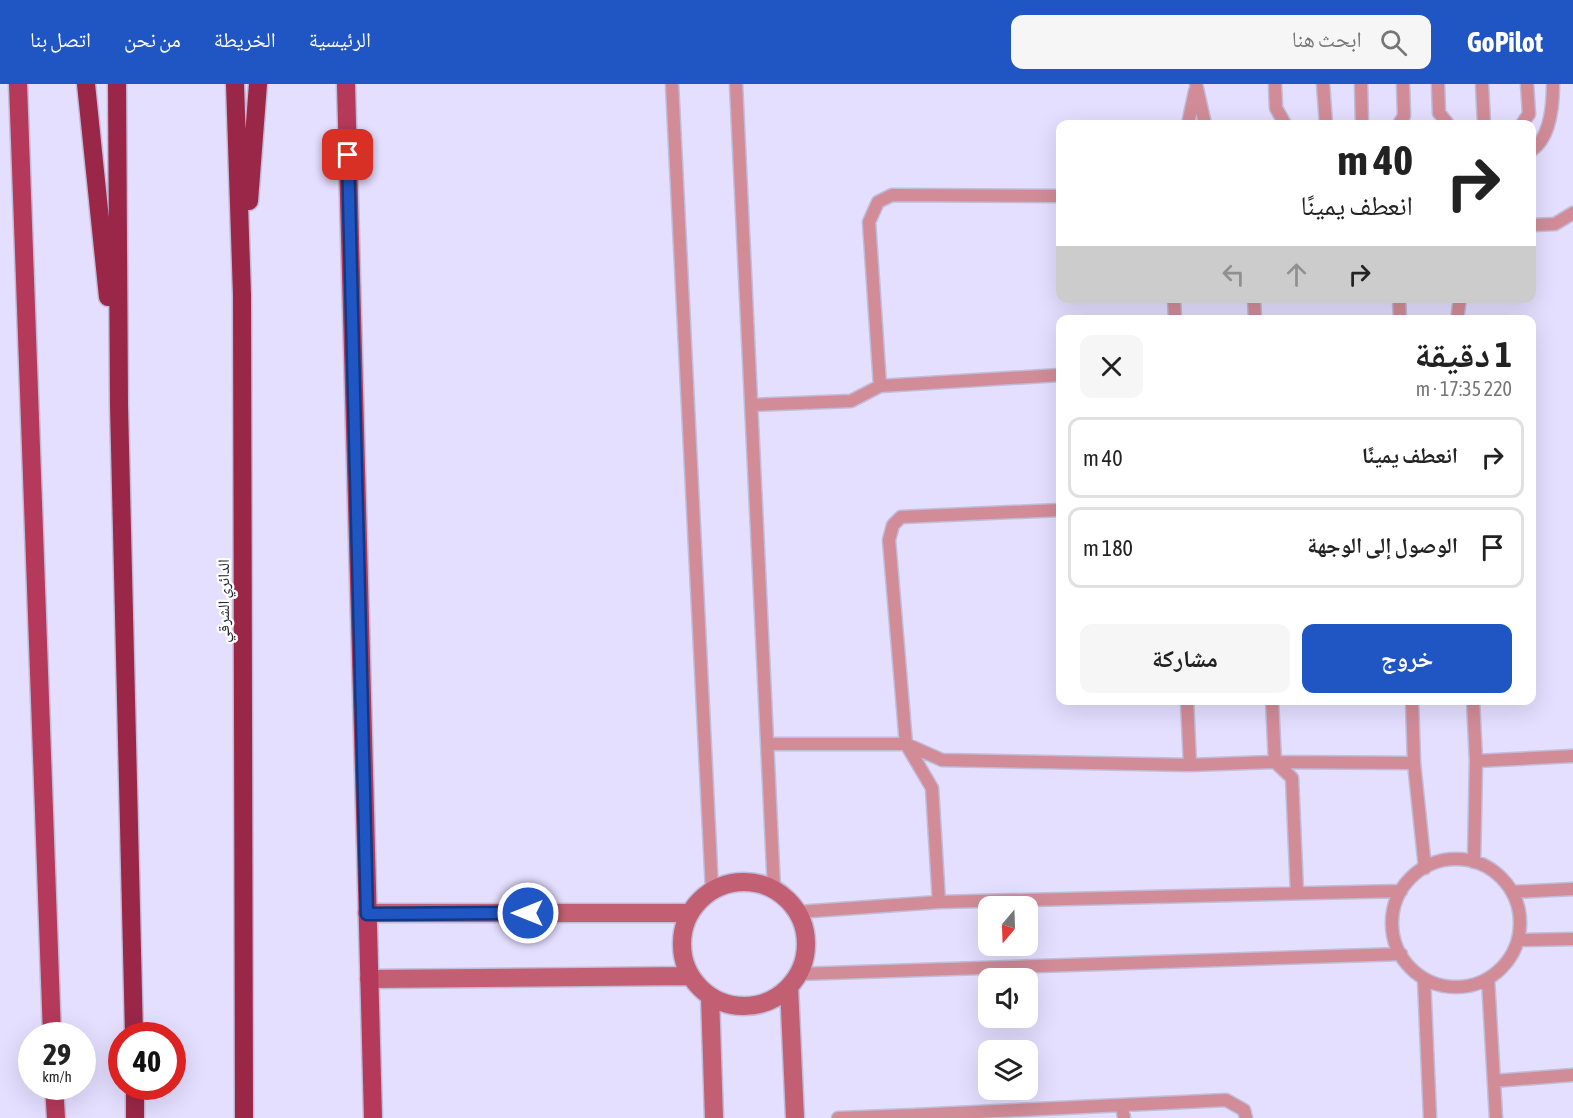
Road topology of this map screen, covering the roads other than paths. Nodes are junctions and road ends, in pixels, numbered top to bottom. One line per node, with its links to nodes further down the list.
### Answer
1 (18, 84): 70 (main road)
2 (86, 84): 35 (highway)
3 (117, 84): 35 (highway)
4 (235, 84): 32 (highway, الدائري الشرقي)
5 (258, 84): 32 (highway)
6 (346, 84): 60 (main road)
7 (672, 84): 53 (lane)
8 (736, 84): 9 (lane); 36 (lane)
9 (743, 84)
10 (1275, 84): 21 (lane)
11 (1323, 84): 22 (lane)
12 (1361, 84): 23 (lane)
13 (1403, 84): 24 (lane)
14 (1438, 84): 25 (lane)
15 (1482, 84): 26 (lane)
16 (1527, 84): 27 (lane)
17 (1553, 84): 28 (lane)
18 (1194, 85): 19 (lane); 20 (lane)
19 (1189, 120)
20 (1204, 120)
21 (1283, 120)
22 (1326, 120)
23 (1362, 120)
24 (1402, 120)
25 (1445, 120)
26 (1484, 120)
27 (1525, 120)
28 (1536, 144)
29 (1056, 196): 34 (lane)
30 (1573, 213): 31 (lane)
31 (1536, 225)
32 (242, 295): 80 (highway, الدائري الشرقي)
33 (1056, 375): 34 (lane)
34 (880, 386): 36 (lane)
35 (119, 405): 71 (highway)
36 (751, 405): 42 (lane)
37 (1056, 510): 43 (lane)
38 (1187, 705): 48 (lane)
39 (1272, 705): 46 (lane)
40 (1412, 705): 47 (lane)
41 (1473, 705): 45 (lane)
42 (767, 744): 43 (lane); 51 (lane)
43 (906, 744): 48 (lane); 57 (lane)
44 (1573, 756): 45 (lane)
45 (1476, 761): 49 (lane)
46 (1275, 762): 47 (lane); 48 (lane); 56 (lane)
47 (1414, 763): 50 (lane)
48 (1190, 765)
49 (1474, 862): 50 (lane); 55 (lane)
50 (1425, 868): 54 (lane)
51 (774, 889): 53 (street); 58 (street)
52 (1573, 889): 55 (lane)
53 (712, 890): 59 (street)
54 (1401, 891): 56 (lane); 63 (lane)
55 (1512, 892): 62 (lane)
56 (1297, 893): 57 (lane)
57 (939, 902): 58 (lane)
58 (798, 912): 68 (street)
59 (690, 913): 60 (street); 64 (street)
60 (367, 914): 65 (main road)
61 (1573, 939): 62 (lane)
62 (1518, 940): 67 (lane)
63 (1401, 954): 66 (lane); 68 (lane)
64 (690, 975): 65 (street); 69 (street)
65 (369, 979): 81 (main road)
66 (1424, 979): 67 (lane); 86 (lane)
67 (1488, 979): 73 (lane)
68 (794, 980): 69 (street); 83 (street)
69 (710, 996): 82 (street)
70 (52, 1022)
71 (134, 1022)
72 (1573, 1075): 73 (lane)
73 (1494, 1081): 87 (lane)
74 (55, 1100): 78 (main road)
75 (135, 1100): 79 (highway)
76 (1123, 1112): 77 (lane); 85 (lane)
77 (915, 1117): 84 (lane)
78 (56, 1118)
79 (135, 1118)
80 (244, 1118)
81 (373, 1118)
82 (714, 1118)
83 (795, 1118)
84 (838, 1118)
85 (1246, 1118)
86 (1430, 1118)
87 (1496, 1118)

